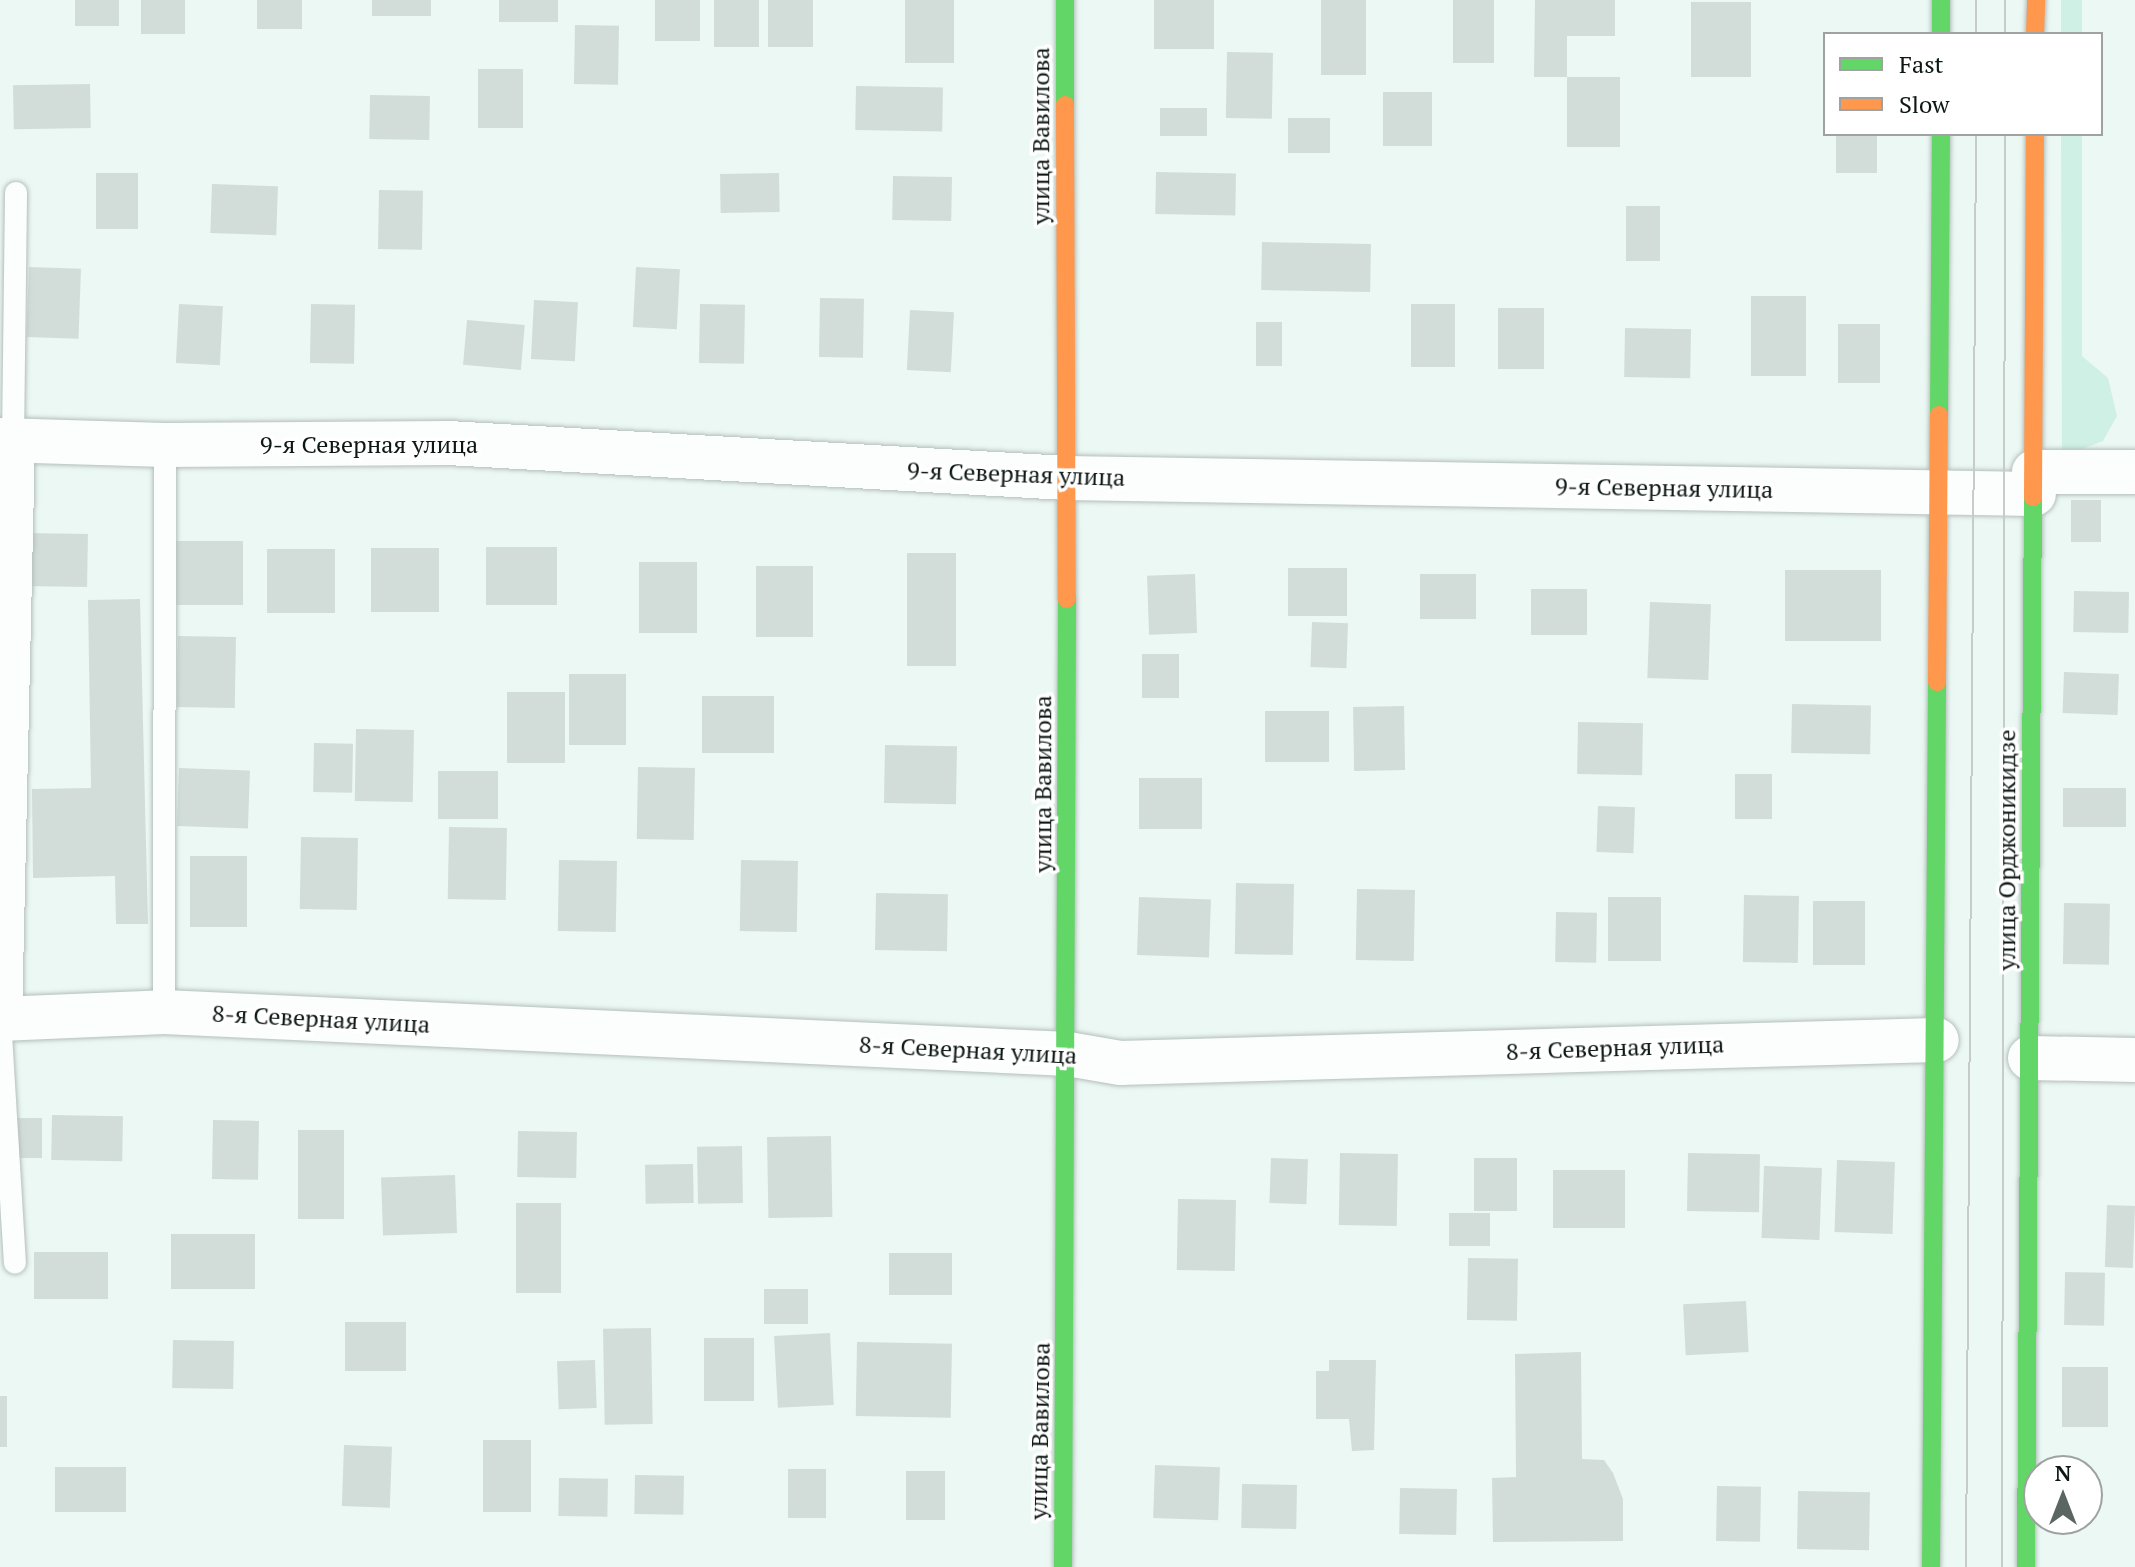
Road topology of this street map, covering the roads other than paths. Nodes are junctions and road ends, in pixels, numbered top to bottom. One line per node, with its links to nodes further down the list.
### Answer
1 (1065, 0): 12 (main road, улица Вавилова)
2 (1941, 0): 4 (main road)
3 (2036, 0): 5 (main road)
4 (1941, 32)
5 (2035, 32)
6 (1941, 136): 14 (main road)
7 (2035, 136): 13 (main road, улица Орджоникидзе)
8 (16, 193): 9 (lane)
9 (6, 440): 10 (street, 9-я Северная улица); 16 (street)
10 (165, 445): 12 (street, 9-я Северная улица); 15 (lane)
11 (2135, 472): 13 (street, 9-я Северная улица)
12 (1066, 478): 14 (street, 9-я Северная улица); 18 (main road, улица Вавилова)
13 (2034, 483): 14 (street, 9-я Северная улица); 19 (main road, улица Орджоникидзе)
14 (1940, 493): 17 (main road)
15 (164, 1012): 16 (street, 8-я Северная улица); 18 (street, 8-я Северная улица)
16 (0, 1019): 21 (lane)
17 (1937, 1040): 18 (street, 8-я Северная улица); 23 (main road)
18 (1068, 1054): 22 (main road, улица Вавилова)
19 (2030, 1058): 20 (street); 24 (main road, улица Орджоникидзе)
20 (2135, 1060)
21 (15, 1263)
22 (1063, 1567)
23 (1931, 1567)
24 (2026, 1567)

